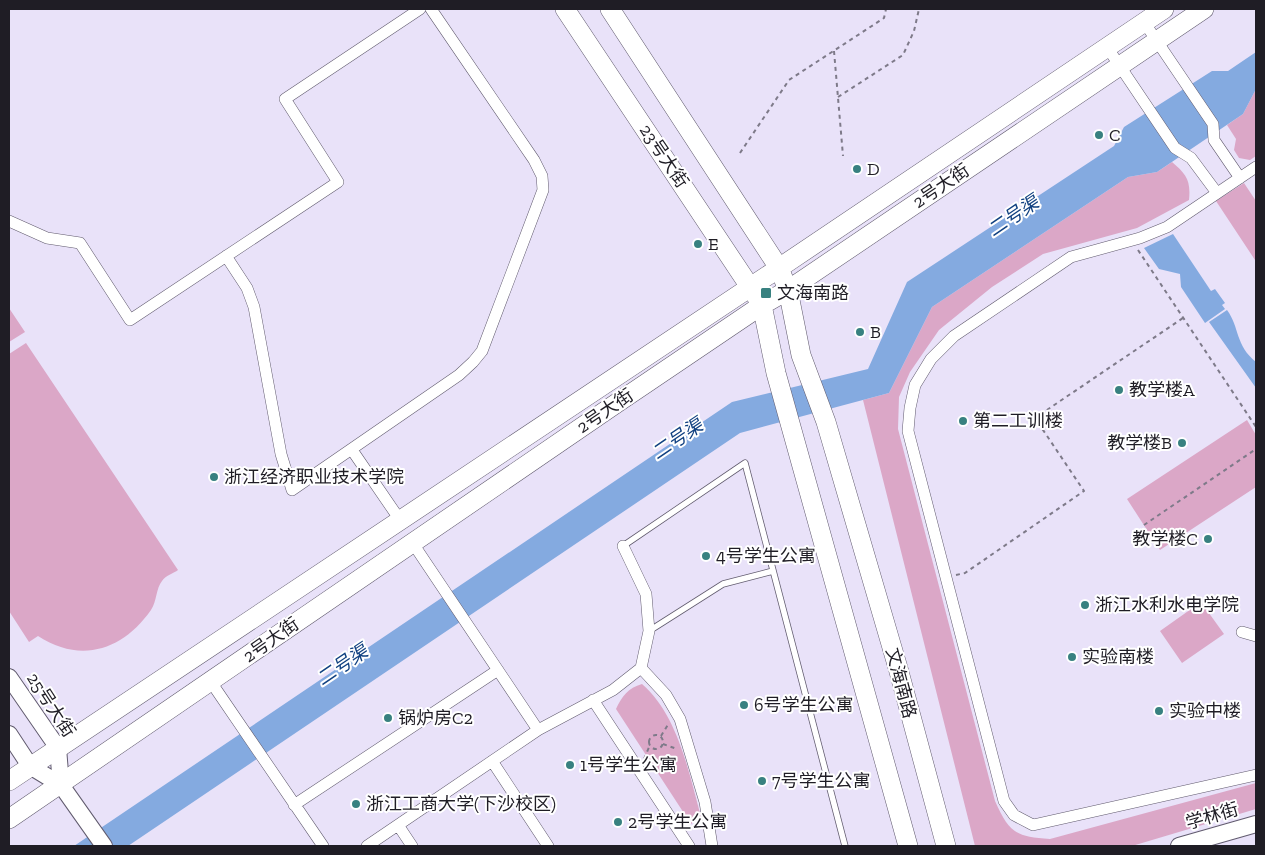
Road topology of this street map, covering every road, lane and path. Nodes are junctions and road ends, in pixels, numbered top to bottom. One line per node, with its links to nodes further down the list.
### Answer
1 (420, 9): 22 (street)
2 (431, 9): 30 (street)
3 (565, 9): 24 (main road, 23号大街)
4 (610, 9): 23 (main road, 23号大街)
5 (886, 9): 12 (path)
6 (919, 9): 14 (path)
7 (1164, 9): 9 (main road, 2号大街)
8 (1204, 9): 10 (main road, 2号大街)
9 (1144, 22): 10 (street); 11 (main road, 2号大街)
10 (1157, 40): 13 (main road, 2号大街); 18 (street)
11 (1107, 47): 13 (street); 23 (main road, 2号大街)
12 (834, 50): 14 (path); 15 (path)
13 (1119, 65): 19 (street); 25 (main road, 2号大街)
14 (838, 97): 16 (path)
15 (740, 153)
16 (843, 156)
17 (1256, 167): 18 (street)
18 (1240, 178): 19 (street)
19 (1217, 193): 21 (street)
20 (9, 221): 22 (street)
21 (1132, 240): 27 (path); 36 (street)
22 (226, 256): 30 (street)
23 (780, 268): 24 (main road, 2号大街); 25 (main road, 23号大街)
24 (751, 286): 26 (main road, 23号大街); 31 (main road, 2号大街)
25 (788, 290): 26 (main road, 2号大街); 68 (main road, 文海南路)
26 (762, 305): 33 (main road, 2号大街); 67 (main road, 文海南路)
27 (1183, 318): 28 (path); 36 (path)
28 (1256, 427)
29 (1256, 449): 32 (path)
30 (352, 450): 31 (street)
31 (400, 520): 48 (main road, 2号大街)
32 (1144, 525)
33 (412, 542): 39 (street); 41 (main road, 2号大街)
34 (623, 546): 35 (lane); 37 (street)
35 (773, 571): 37 (lane); 66 (lane)
36 (946, 577): 52 (street)
37 (649, 631): 38 (street)
38 (642, 668): 42 (street); 43 (street)
39 (498, 670): 44 (street); 55 (street)
40 (9, 677): 48 (main road, 25号大街)
41 (211, 682): 54 (main road, 2号大街); 55 (street)
42 (593, 700): 44 (street); 64 (street)
43 (676, 712): 46 (path); 49 (street)
44 (538, 730): 50 (street)
45 (9, 734): 51 (main road)
46 (660, 736): 47 (path); 47 (path)
47 (663, 744): 49 (path)
48 (58, 748): 51 (main road, 2号大街); 54 (main road, 25号大街)
49 (689, 750): 65 (street)
50 (492, 761): 58 (street); 63 (street)
51 (30, 766): 53 (main road, 2号大街); 54 (main road)
52 (1256, 775)
53 (9, 781)
54 (61, 785): 56 (main road, 2号大街); 59 (main road)
55 (294, 805): 60 (street)
56 (9, 819)
57 (1256, 824): 69 (main road, 学林街)
58 (398, 825): 61 (street); 62 (street)
59 (104, 846)
60 (323, 846)
61 (367, 846)
62 (412, 846)
63 (548, 846)
64 (690, 846)
65 (712, 846)
66 (845, 846)
67 (908, 846)
68 (946, 846)
69 (1179, 846)

